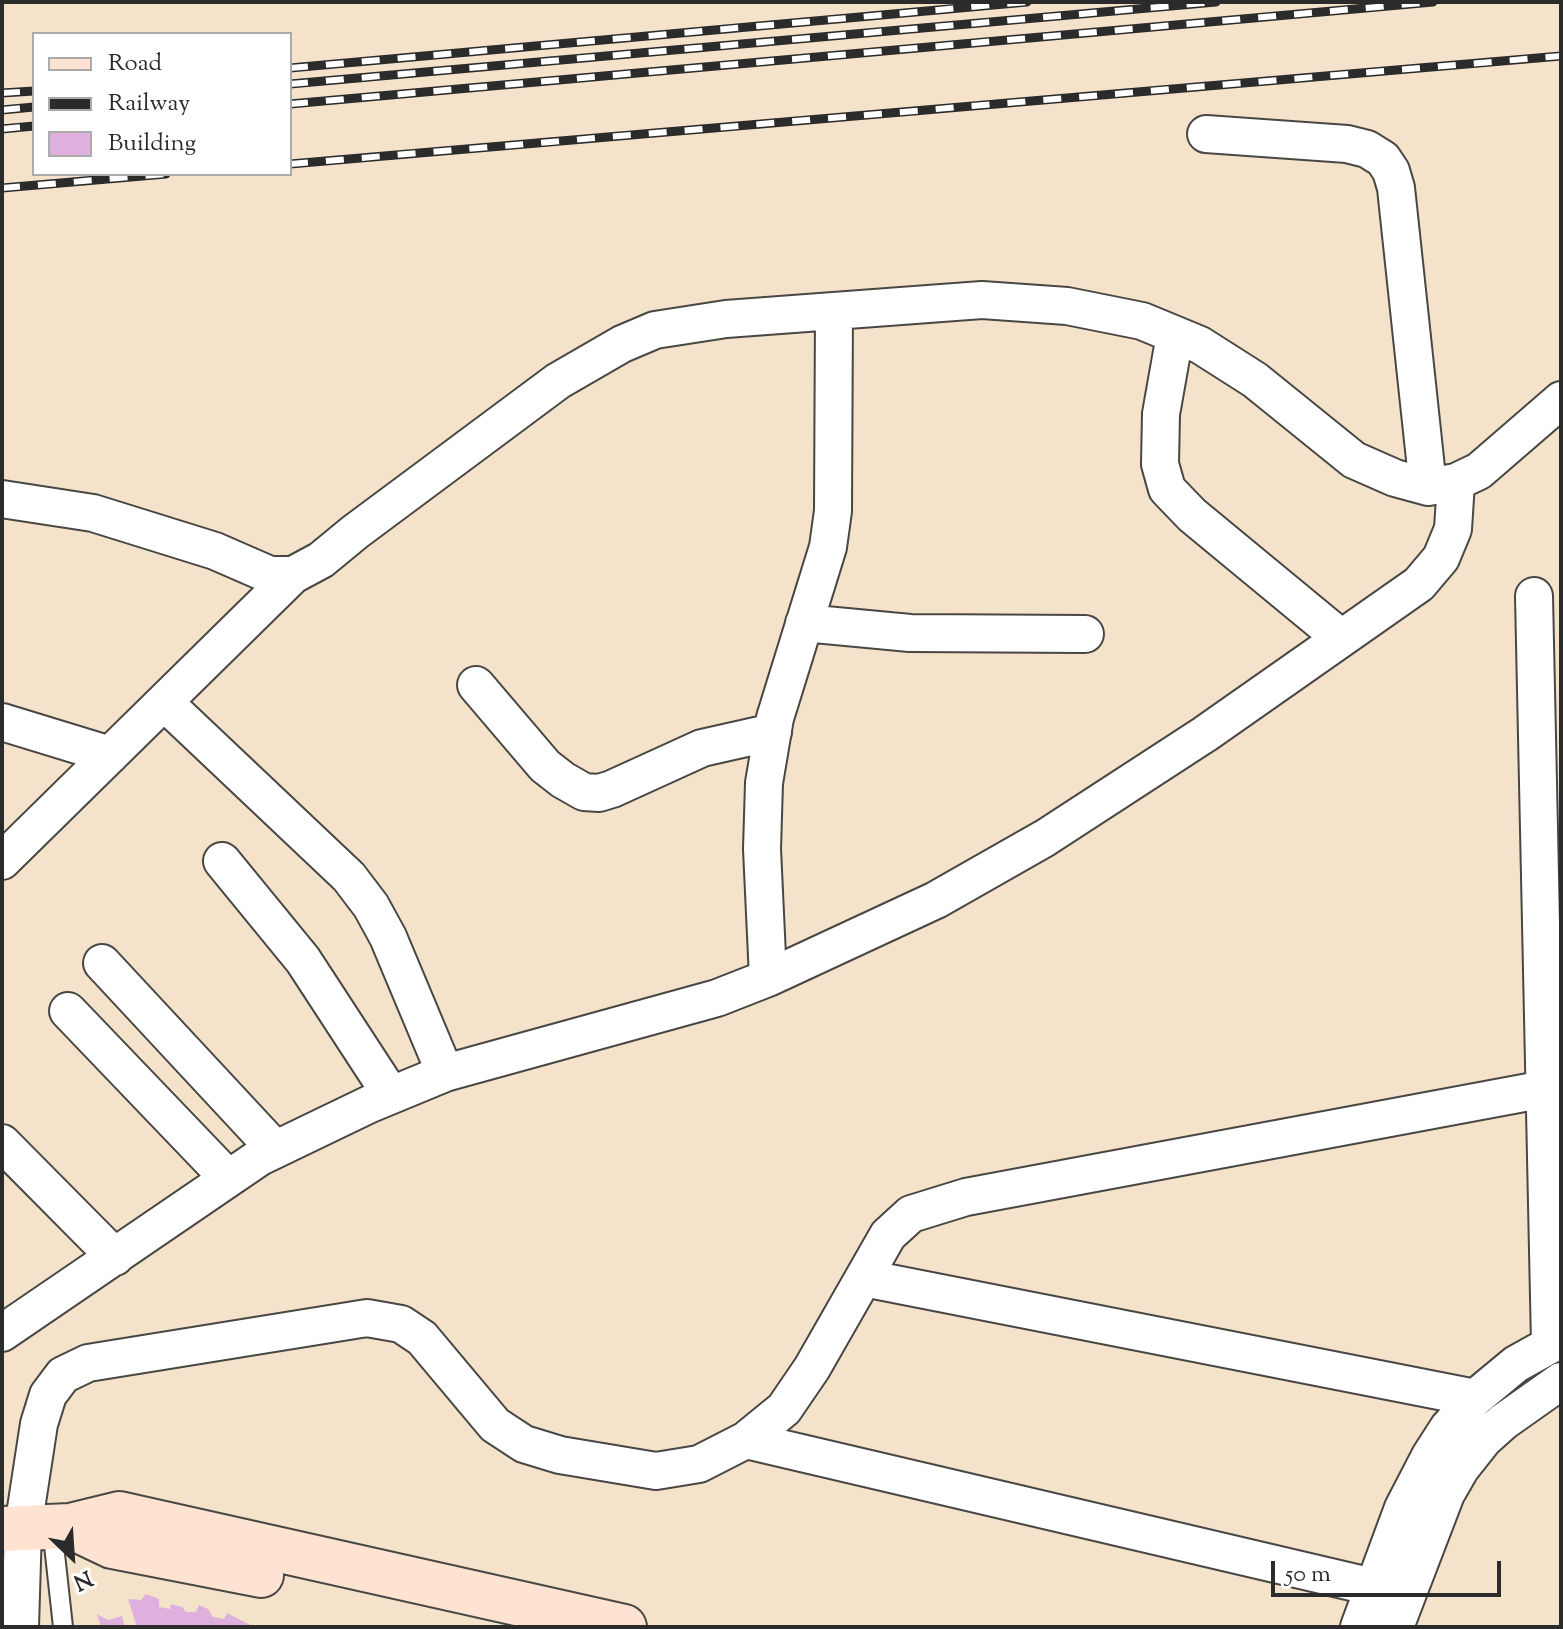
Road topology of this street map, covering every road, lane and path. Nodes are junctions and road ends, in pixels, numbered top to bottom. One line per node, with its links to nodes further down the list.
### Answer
1 (1206, 134): 5 (street)
2 (834, 311): 3 (street); 7 (street); 9 (street)
3 (1175, 335): 5 (street); 11 (street)
4 (1561, 400): 5 (street)
5 (1442, 485): 11 (street)
6 (2, 499): 7 (street)
7 (293, 575): 13 (street)
8 (1534, 596): 21 (street)
9 (804, 623): 10 (street); 15 (street)
10 (1085, 634)
11 (1341, 638): 20 (street)
12 (476, 685): 15 (street)
13 (164, 702): 16 (street); 23 (street)
14 (2, 722): 16 (street)
15 (773, 732): 20 (street)
16 (110, 755): 17 (street)
17 (2, 861)
18 (222, 861): 25 (street)
19 (102, 963): 28 (street)
20 (768, 978): 23 (street)
21 (1552, 998): 24 (street)
22 (68, 1011): 29 (street)
23 (445, 1073): 25 (street)
24 (1545, 1089): 27 (street); 31 (street)
25 (391, 1095): 28 (street)
26 (2, 1143): 30 (street)
27 (1553, 1148): 33 (street)
28 (275, 1149): 29 (street)
29 (228, 1178): 30 (street)
30 (115, 1257): 32 (street)
31 (864, 1278): 35 (street); 36 (street)
32 (2, 1333)
33 (1556, 1341): 35 (street)
34 (1561, 1381): 44 (street)
35 (1475, 1398): 38 (street)
36 (746, 1440): 37 (street); 38 (street)
37 (37, 1528): 39 (street); 40 (lane); 41 (street); 42 (street)
38 (1373, 1587): 43 (street)
39 (20, 1627)
40 (63, 1627)
41 (496, 1627)
42 (624, 1627)
43 (1359, 1627)
44 (1395, 1627)

